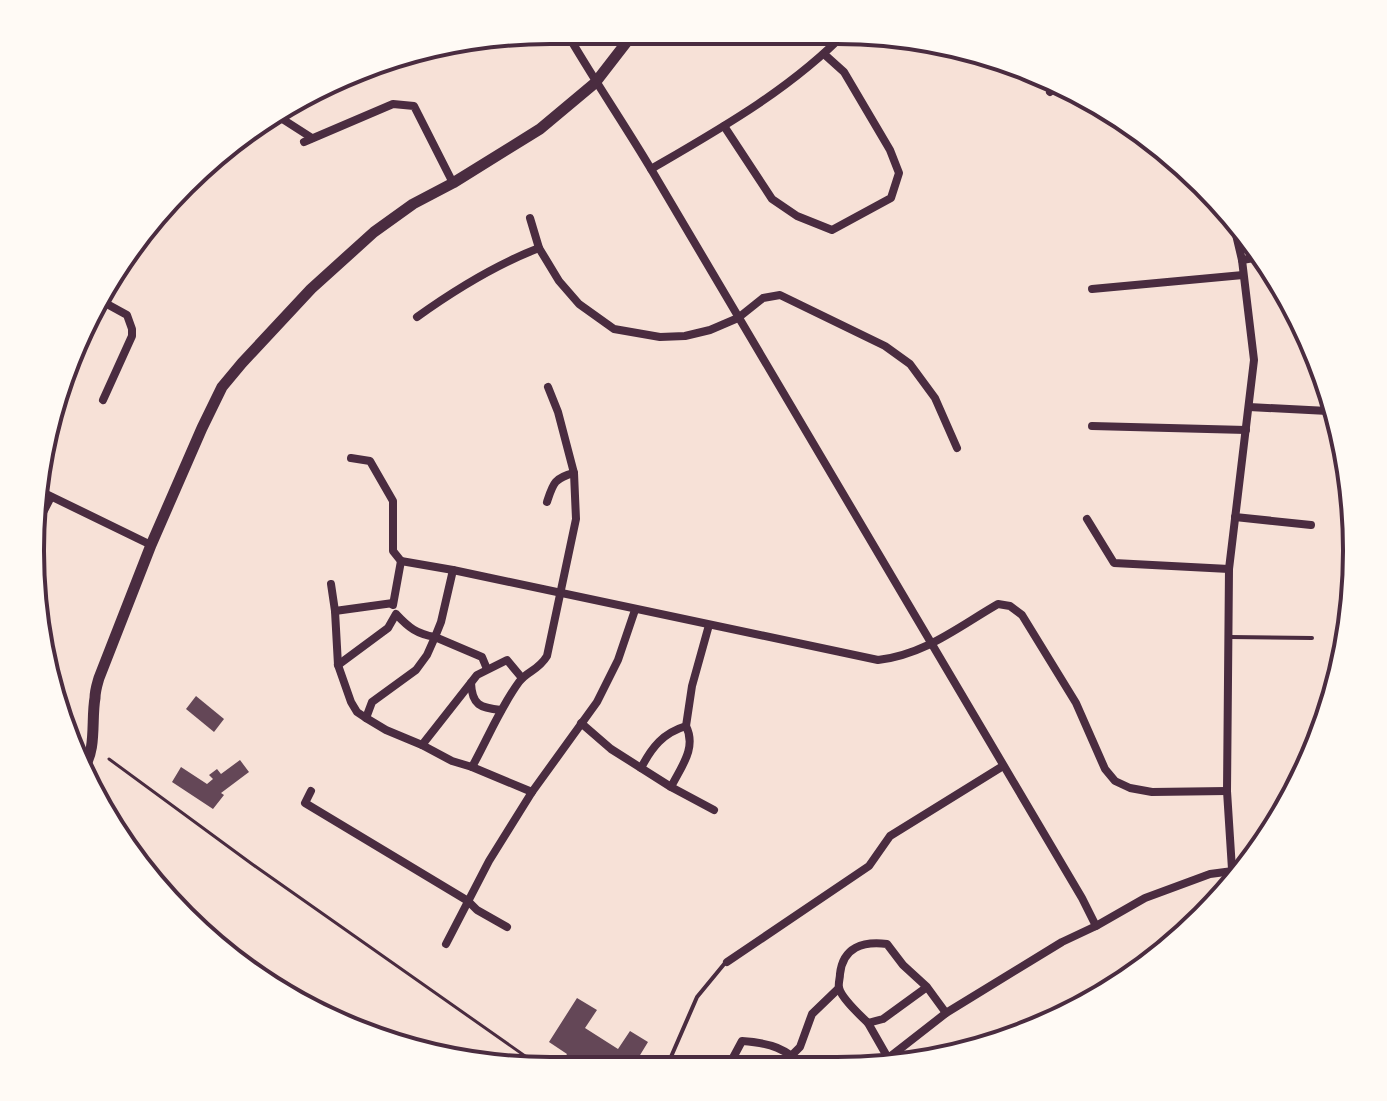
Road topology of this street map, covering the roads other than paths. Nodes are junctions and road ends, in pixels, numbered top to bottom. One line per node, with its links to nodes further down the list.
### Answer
1 (573, 44): 5 (street)
2 (625, 44): 5 (street)
3 (834, 44): 4 (street)
4 (824, 54): 7 (street); 7 (street)
5 (595, 83): 8 (street); 9 (street)
6 (283, 121): 9 (street)
7 (724, 126): 8 (street)
8 (651, 169): 19 (street)
9 (453, 183): 36 (street)
10 (530, 218): 12 (street)
11 (1238, 242): 14 (street)
12 (539, 248): 18 (street); 19 (street)
13 (1250, 259): 14 (street)
14 (1242, 260): 15 (street)
15 (1243, 275): 16 (street); 22 (street)
16 (1092, 289)
17 (108, 305): 21 (street)
18 (417, 317)
19 (738, 318): 26 (street); 50 (street)
20 (548, 387): 28 (street)
21 (103, 400)
22 (1249, 407): 23 (street); 25 (street)
23 (1323, 411)
24 (1092, 426): 25 (street)
25 (1246, 430): 33 (street)
26 (957, 448)
27 (351, 458): 37 (street)
28 (574, 473): 31 (street); 41 (street)
29 (47, 495): 30 (street)
30 (51, 497): 32 (street); 36 (street)
31 (547, 502)
32 (46, 507)
33 (1235, 517): 35 (street); 38 (street)
34 (1087, 519): 38 (street)
35 (1311, 525)
36 (151, 545): 60 (street)
37 (401, 561): 39 (street); 42 (street)
38 (1229, 569): 48 (street)
39 (453, 570): 41 (street); 47 (street)
40 (331, 584): 44 (street)
41 (561, 594): 43 (street); 53 (street)
42 (393, 603): 44 (street); 45 (street)
43 (635, 610): 46 (street); 57 (street)
44 (335, 611): 51 (street)
45 (396, 614): 47 (street); 51 (street)
46 (709, 625): 50 (street); 58 (street)
47 (435, 637): 52 (street); 56 (street)
48 (1228, 637): 49 (lane); 66 (street)
49 (1312, 638)
50 (931, 645): 61 (street); 66 (street)
51 (338, 665): 56 (street)
52 (487, 669): 53 (street); 54 (street)
53 (522, 678): 55 (street)
54 (471, 682): 55 (street); 59 (street)
55 (501, 710): 62 (street)
56 (366, 718): 59 (street)
57 (581, 723): 63 (street); 67 (street)
58 (686, 726): 63 (street); 64 (street)
59 (422, 745): 62 (street)
60 (88, 757)
61 (1003, 766): 72 (street); 75 (street)
62 (472, 767): 67 (street)
63 (641, 768): 64 (street)
64 (671, 787): 68 (street)
65 (311, 791): 71 (street)
66 (1227, 791): 69 (street)
67 (532, 792): 71 (street)
68 (714, 810)
69 (1232, 866)
70 (1228, 871): 72 (street)
71 (468, 901): 73 (street); 74 (street)
72 (1096, 926): 78 (street)
73 (507, 927)
74 (446, 944)
75 (727, 962): 83 (lane)
76 (927, 987): 77 (street); 78 (street); 79 (street)
77 (839, 988): 79 (street); 81 (street)
78 (946, 1013): 80 (street)
79 (868, 1023): 82 (street)
80 (893, 1054)
81 (792, 1055): 84 (street)
82 (886, 1055)
83 (671, 1057)
84 (733, 1057)

